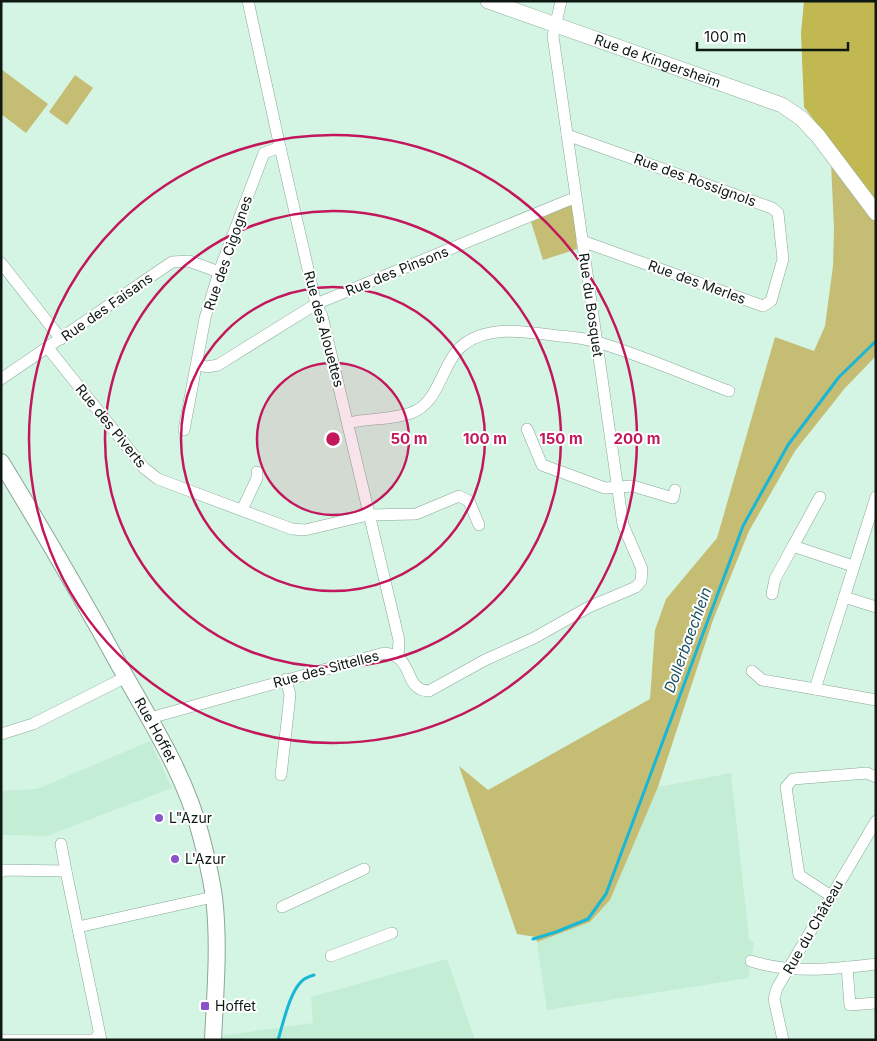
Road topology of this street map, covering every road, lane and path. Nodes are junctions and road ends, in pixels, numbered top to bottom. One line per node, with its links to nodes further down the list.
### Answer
1 (248, 1): 6 (street, Rue des Alouettes)
2 (488, 1): 4 (street, Rue de Kingersheim)
3 (562, 1): 4 (street)
4 (554, 25): 5 (street, Rue du Bosquet); 8 (street, Rue de Kingersheim)
5 (567, 134): 7 (street, Rue du Bosquet); 10 (street, Rue des Rossignols)
6 (280, 148): 12 (street, Rue des Cigognes); 13 (street, Rue des Alouettes)
7 (576, 199): 9 (street, Rue du Bosquet); 13 (street, Rue des Pinsons)
8 (876, 213)
9 (582, 241): 10 (street, Rue des Merles); 15 (street, Rue du Bosquet)
10 (783, 259)
11 (1, 263): 14 (street)
12 (219, 272): 14 (street, Rue des Faisans); 17 (street, Rue des Cigognes)
13 (316, 304): 17 (street, Rue des Pinsons); 20 (street, Rue des Alouettes)
14 (61, 340): 16 (street, Rue des Faisans)
15 (596, 342): 19 (street); 20 (street); 25 (street, Rue du Bosquet)
16 (48, 348): 18 (street, Rue des Faisans); 29 (street, Rue des Piverts)
17 (198, 365): 21 (street, Rue des Cigognes)
18 (1, 379)
19 (729, 391)
20 (348, 423): 30 (street, Rue des Alouettes)
21 (184, 430)
22 (527, 430): 25 (street)
23 (1, 462): 40 (main road, Rue Hoffet)
24 (258, 472): 29 (street)
25 (618, 487): 26 (street); 34 (street, Rue du Bosquet)
26 (675, 490)
27 (876, 497): 33 (street)
28 (820, 498): 32 (street)
29 (242, 510): 30 (street, Rue des Piverts)
30 (368, 515): 31 (street, Rue des Piverts); 38 (street, Rue des Alouettes)
31 (479, 525)
32 (793, 546): 33 (street); 35 (street)
33 (853, 566): 36 (street)
34 (641, 581): 38 (street, Rue des Sittelles)
35 (772, 594)
36 (844, 597): 37 (street); 42 (street)
37 (876, 607)
38 (398, 657): 41 (street, Rue des Sittelles)
39 (752, 670): 42 (street)
40 (126, 678): 44 (main road, Rue Hoffet); 45 (street)
41 (286, 679): 44 (street, Rue des Sittelles); 46 (street)
42 (815, 689): 43 (street)
43 (876, 700)
44 (150, 718): 54 (main road, Rue Hoffet)
45 (1, 734)
46 (281, 775)
47 (876, 777): 53 (street)
48 (876, 821): 53 (street, Rue du Château)
49 (61, 844): 50 (street)
50 (62, 868): 52 (street); 56 (street)
51 (364, 869): 55 (street)
52 (1, 872)
53 (831, 896): 62 (street, Rue du Château)
54 (213, 897): 56 (street); 64 (main road, Rue Hoffet)
55 (282, 907)
56 (78, 927): 65 (street)
57 (392, 934): 58 (street)
58 (331, 956)
59 (751, 961): 62 (street)
60 (876, 964): 61 (street)
61 (847, 967): 62 (street); 63 (street)
62 (789, 969): 67 (street, Rue du Château)
63 (876, 1003)
64 (213, 1034)
65 (97, 1038): 66 (street)
66 (1, 1040)
67 (782, 1040)

